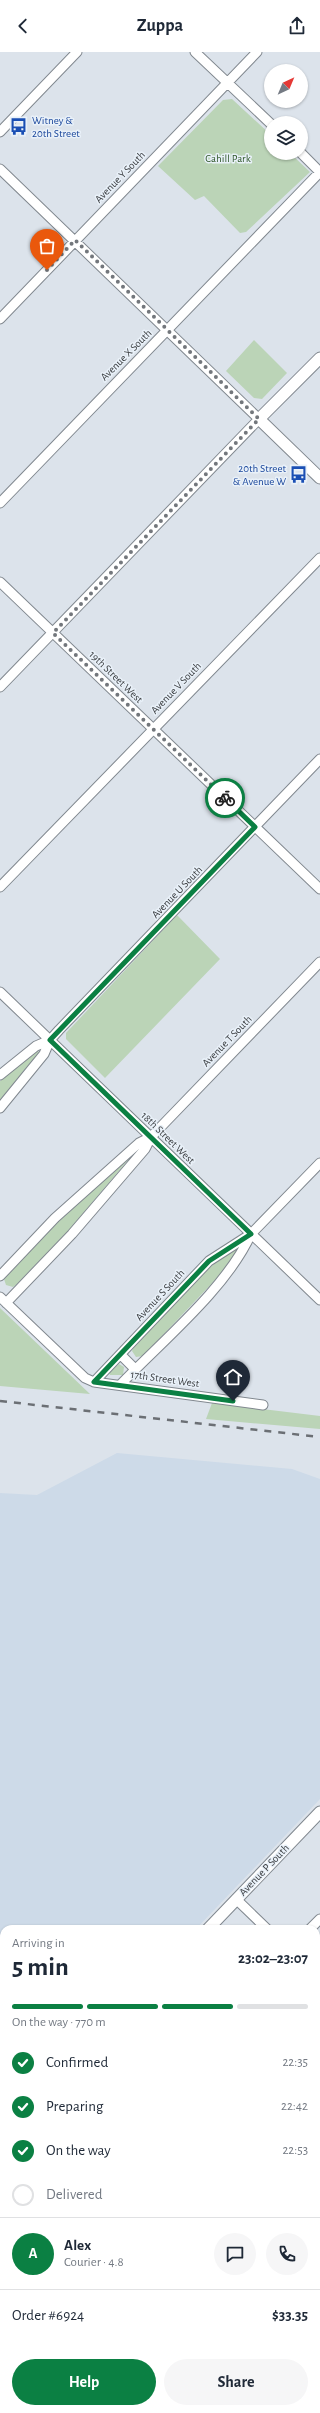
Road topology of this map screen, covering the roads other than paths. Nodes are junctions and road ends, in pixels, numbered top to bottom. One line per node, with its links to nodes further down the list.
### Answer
1 (78, 52): 6 (street)
2 (195, 52): 4 (street)
3 (257, 52): 4 (street, Avenue Y South)
4 (227, 82): 5 (street); 10 (street, Avenue Y South)
5 (264, 117)
6 (0, 132)
7 (308, 160): 9 (street)
8 (0, 169): 10 (street)
9 (320, 172): 12 (street, Avenue X South)
10 (75, 240): 11 (street, Avenue Y South); 12 (street)
11 (0, 319)
12 (168, 330): 14 (street); 16 (street, Avenue X South)
13 (320, 358): 14 (main road)
14 (259, 419): 15 (main road); 19 (street)
15 (320, 478)
16 (0, 503)
17 (320, 558): 21 (street, Avenue V South)
18 (0, 582): 19 (street, 19th Street West)
19 (53, 633): 20 (street); 21 (street, 19th Street West)
20 (0, 687)
21 (153, 729): 23 (street, 19th Street West); 24 (street, Avenue V South)
22 (320, 759): 23 (street, Avenue U South)
23 (255, 827): 25 (street, 19th Street West); 28 (street, Avenue U South)
24 (0, 887)
25 (320, 889)
26 (320, 962): 31 (street, Avenue T South)
27 (0, 992): 28 (street, 18th Street West)
28 (50, 1040): 29 (street, Avenue U South); 30 (street, Avenue U South); 31 (street, 18th Street West)
29 (0, 1075)
30 (0, 1108)
31 (150, 1137): 33 (street, 18th Street West); 34 (street, Avenue T South); 35 (street, Avenue T South)
32 (320, 1163): 33 (street, Avenue S South)
33 (251, 1234): 36 (street, 18th Street West); 37 (street, Avenue S South); 38 (street, Avenue S South)
34 (0, 1276)
35 (3, 1300): 39 (street, 17th Street West)
36 (320, 1300)
37 (121, 1355): 38 (street); 39 (street, Avenue S South)
38 (135, 1369): 40 (street, Avenue S South)
39 (94, 1382): 40 (street, 17th Street West)
40 (120, 1385): 41 (street, 17th Street West)
41 (263, 1405)
42 (320, 1812): 43 (main road, Avenue P South)
43 (236, 1899): 44 (main road, Avenue P South); 45 (street)
44 (212, 1925)
45 (263, 1925)

